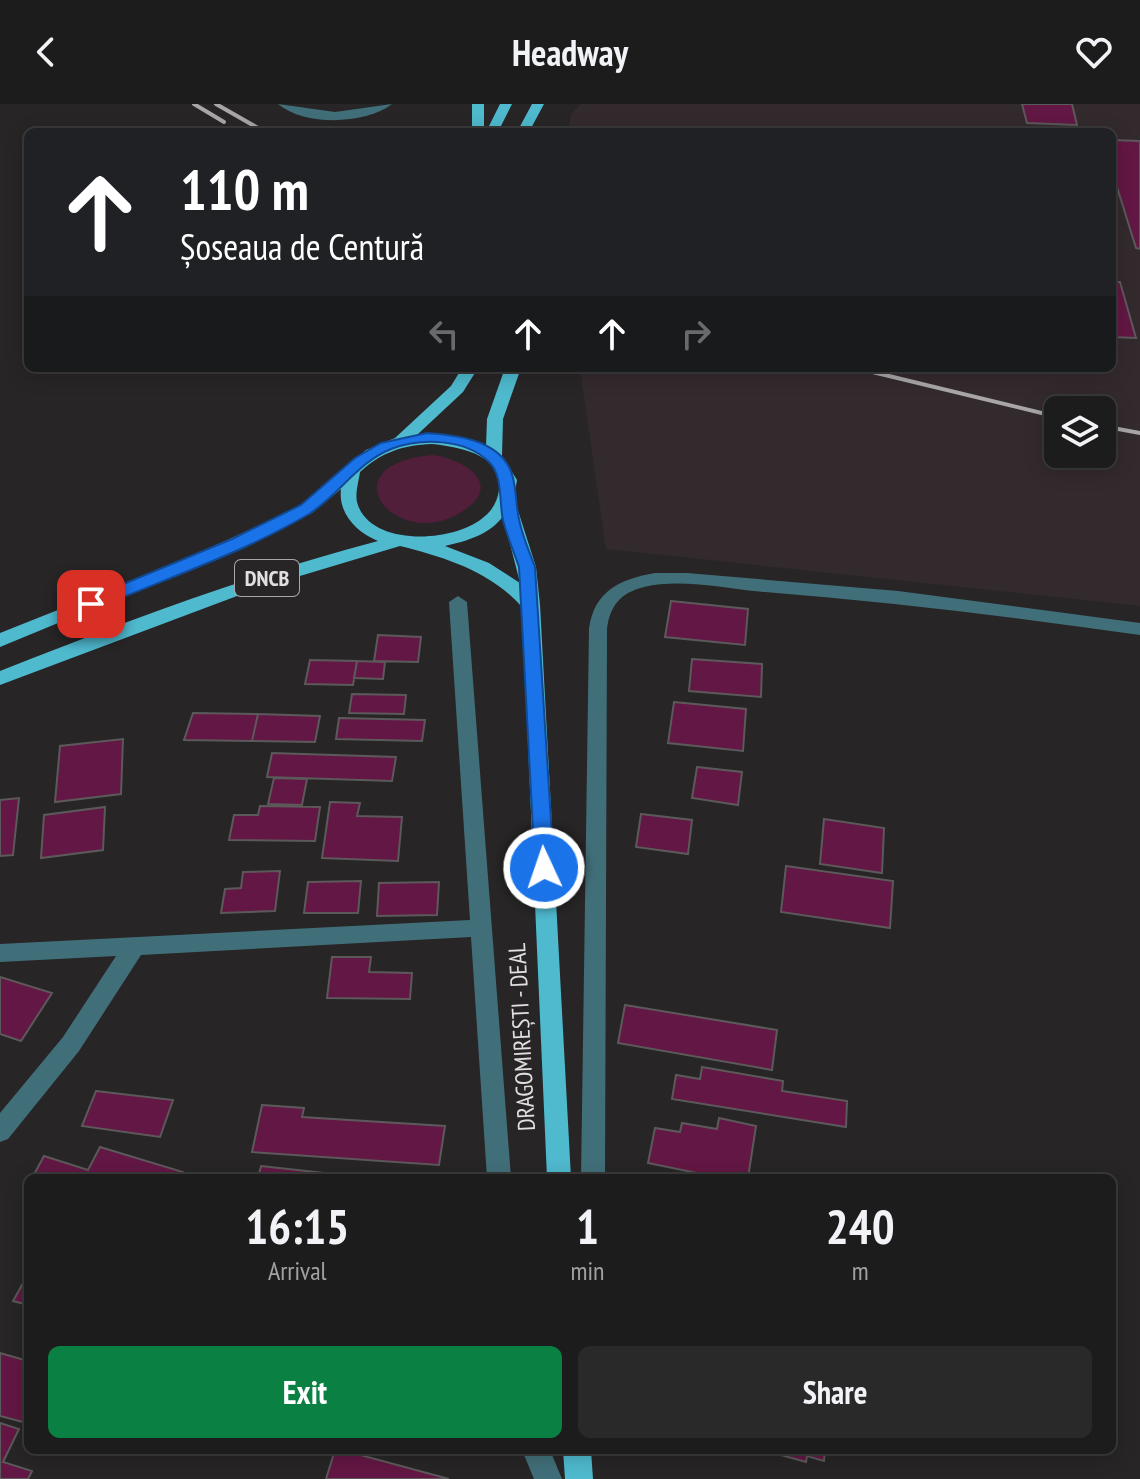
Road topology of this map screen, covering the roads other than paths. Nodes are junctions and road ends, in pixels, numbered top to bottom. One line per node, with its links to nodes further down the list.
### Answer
1 (284, 104): 2 (street)
2 (386, 104)
3 (478, 104): 6 (main road)
4 (506, 104): 7 (main road)
5 (538, 104): 8 (main road)
6 (478, 128)
7 (494, 128)
8 (525, 128)
9 (468, 372): 11 (main road, DNCB)
10 (512, 372): 12 (main road)
11 (401, 441): 12 (main road, DNCB); 13 (main road, DNCB)
12 (494, 458): 14 (main road)
13 (352, 472): 15 (main road, DNCB); 20 (main road, DNCB)
14 (506, 498): 16 (main road, DNCB); 18 (main road, DRAGOMIREȘTI - DEAL)
15 (398, 541): 16 (main road, DNCB); 21 (main road, DNCB)
16 (417, 543): 18 (main road)
17 (458, 602): 22 (street)
18 (531, 605): 27 (main road, DRAGOMIREȘTI - DEAL)
19 (1140, 629): 28 (street)
20 (0, 640)
21 (0, 678)
22 (480, 928): 23 (street); 26 (street)
23 (136, 944): 24 (street); 25 (street)
24 (0, 953)
25 (0, 1131)
26 (499, 1174)
27 (559, 1174)
28 (593, 1174)
29 (538, 1454): 31 (street)
30 (577, 1454): 32 (main road)
31 (548, 1479)
32 (579, 1479)

